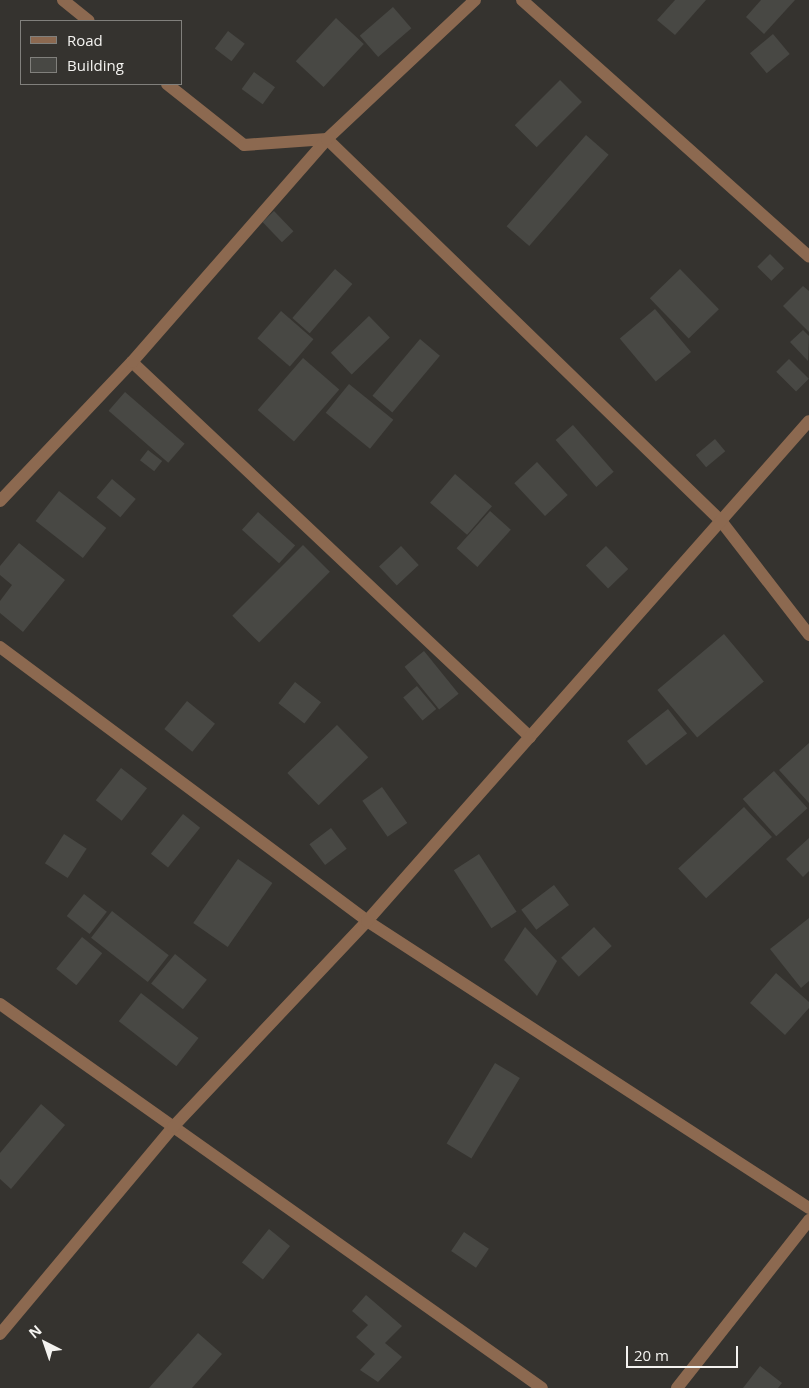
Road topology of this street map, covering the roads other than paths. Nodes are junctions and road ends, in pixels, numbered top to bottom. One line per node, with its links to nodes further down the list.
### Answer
1 (63, 0): 4 (street)
2 (475, 0): 6 (street)
3 (522, 0): 7 (street)
4 (88, 20)
5 (168, 85): 6 (street)
6 (327, 139): 8 (street); 11 (street)
7 (809, 257)
8 (132, 362): 10 (street); 14 (street)
9 (809, 421): 11 (street)
10 (0, 501)
11 (720, 521): 12 (street); 14 (street)
12 (809, 635)
13 (0, 647): 15 (street)
14 (530, 737): 15 (street)
15 (367, 921): 17 (street); 18 (street)
16 (0, 1004): 17 (street)
17 (174, 1127): 20 (street); 21 (street)
18 (809, 1208)
19 (809, 1220): 22 (street)
20 (0, 1334)
21 (542, 1388)
22 (677, 1388)

